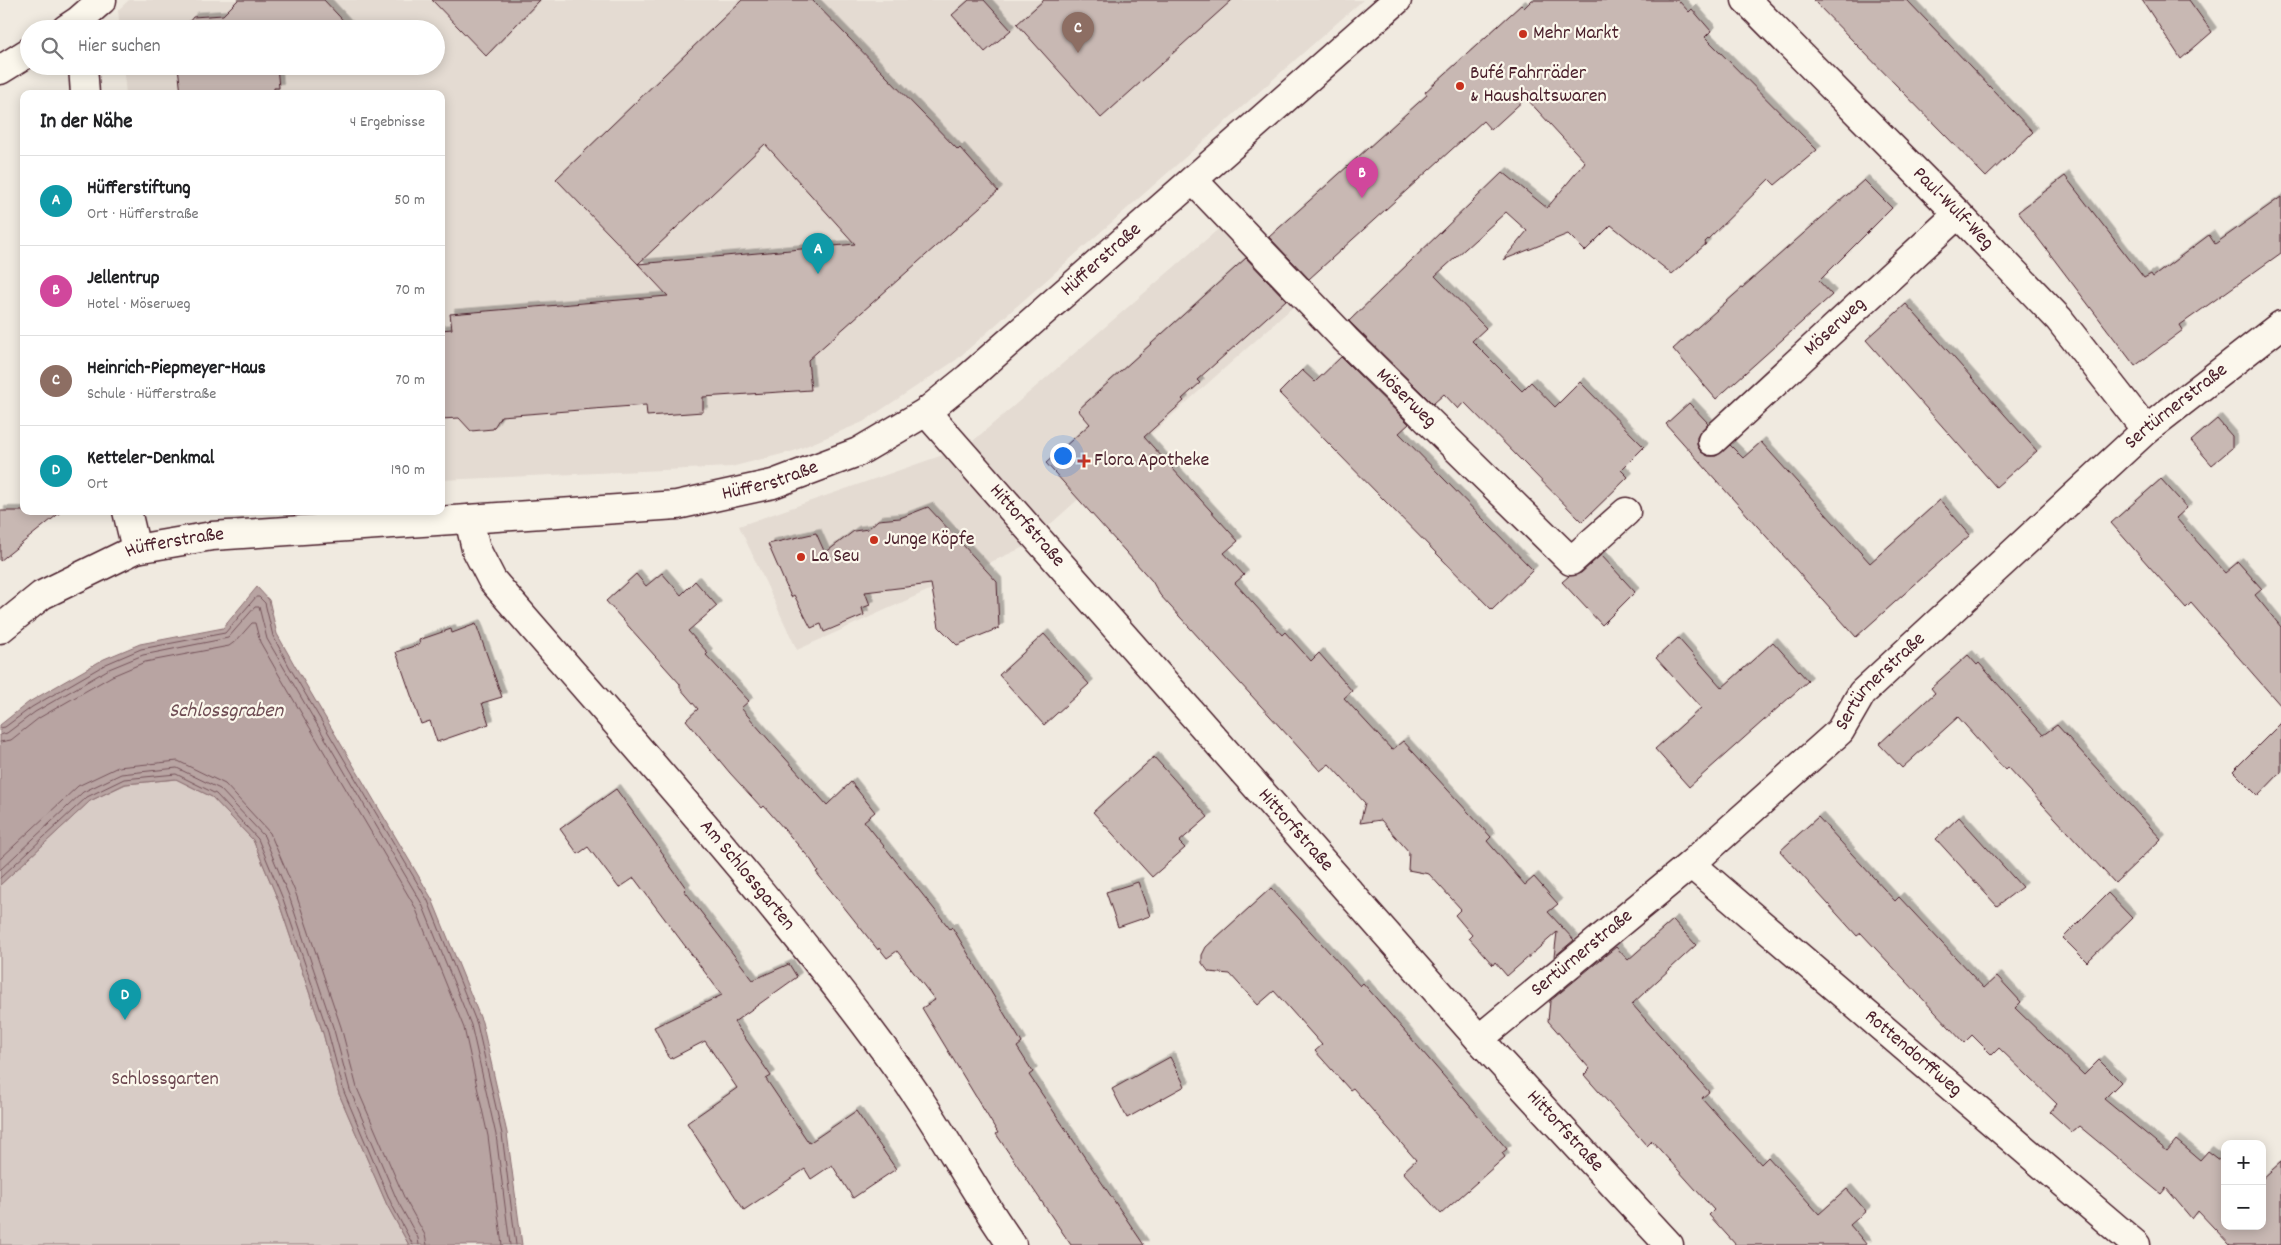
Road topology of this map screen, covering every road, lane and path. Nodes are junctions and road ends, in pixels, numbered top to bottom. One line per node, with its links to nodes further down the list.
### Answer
1 (102, 0): 4 (street)
2 (1397, 0): 9 (street, Hüfferstraße)
3 (1746, 0): 10 (street, Paul-Wulf-Weg)
4 (81, 20)
5 (20, 58): 6 (street)
6 (0, 70)
7 (84, 75): 8 (street)
8 (85, 90)
9 (1193, 180): 12 (street, Hüfferstraße); 15 (street, Möserweg)
10 (1958, 214): 13 (street, Paul-Wulf-Weg); 14 (street, Möserweg)
11 (2281, 325): 13 (street, Sertürnerstraße)
12 (926, 412): 17 (street, Hüfferstraße); 21 (street, Hittorfstraße)
13 (2146, 430): 20 (street, Sertürnerstraße)
14 (1712, 441)
15 (1626, 512)
16 (128, 515): 18 (street)
17 (469, 519): 18 (street, Hüfferstraße); 22 (street, Am Schlossgarten)
18 (136, 549): 19 (street, Hüfferstraße)
19 (0, 629)
20 (1691, 864): 21 (street, Sertürnerstraße); 24 (street, Rottendorffweg)
21 (1479, 1039): 23 (street, Hittorfstraße)
22 (1012, 1245)
23 (1669, 1245)
24 (2136, 1245)

